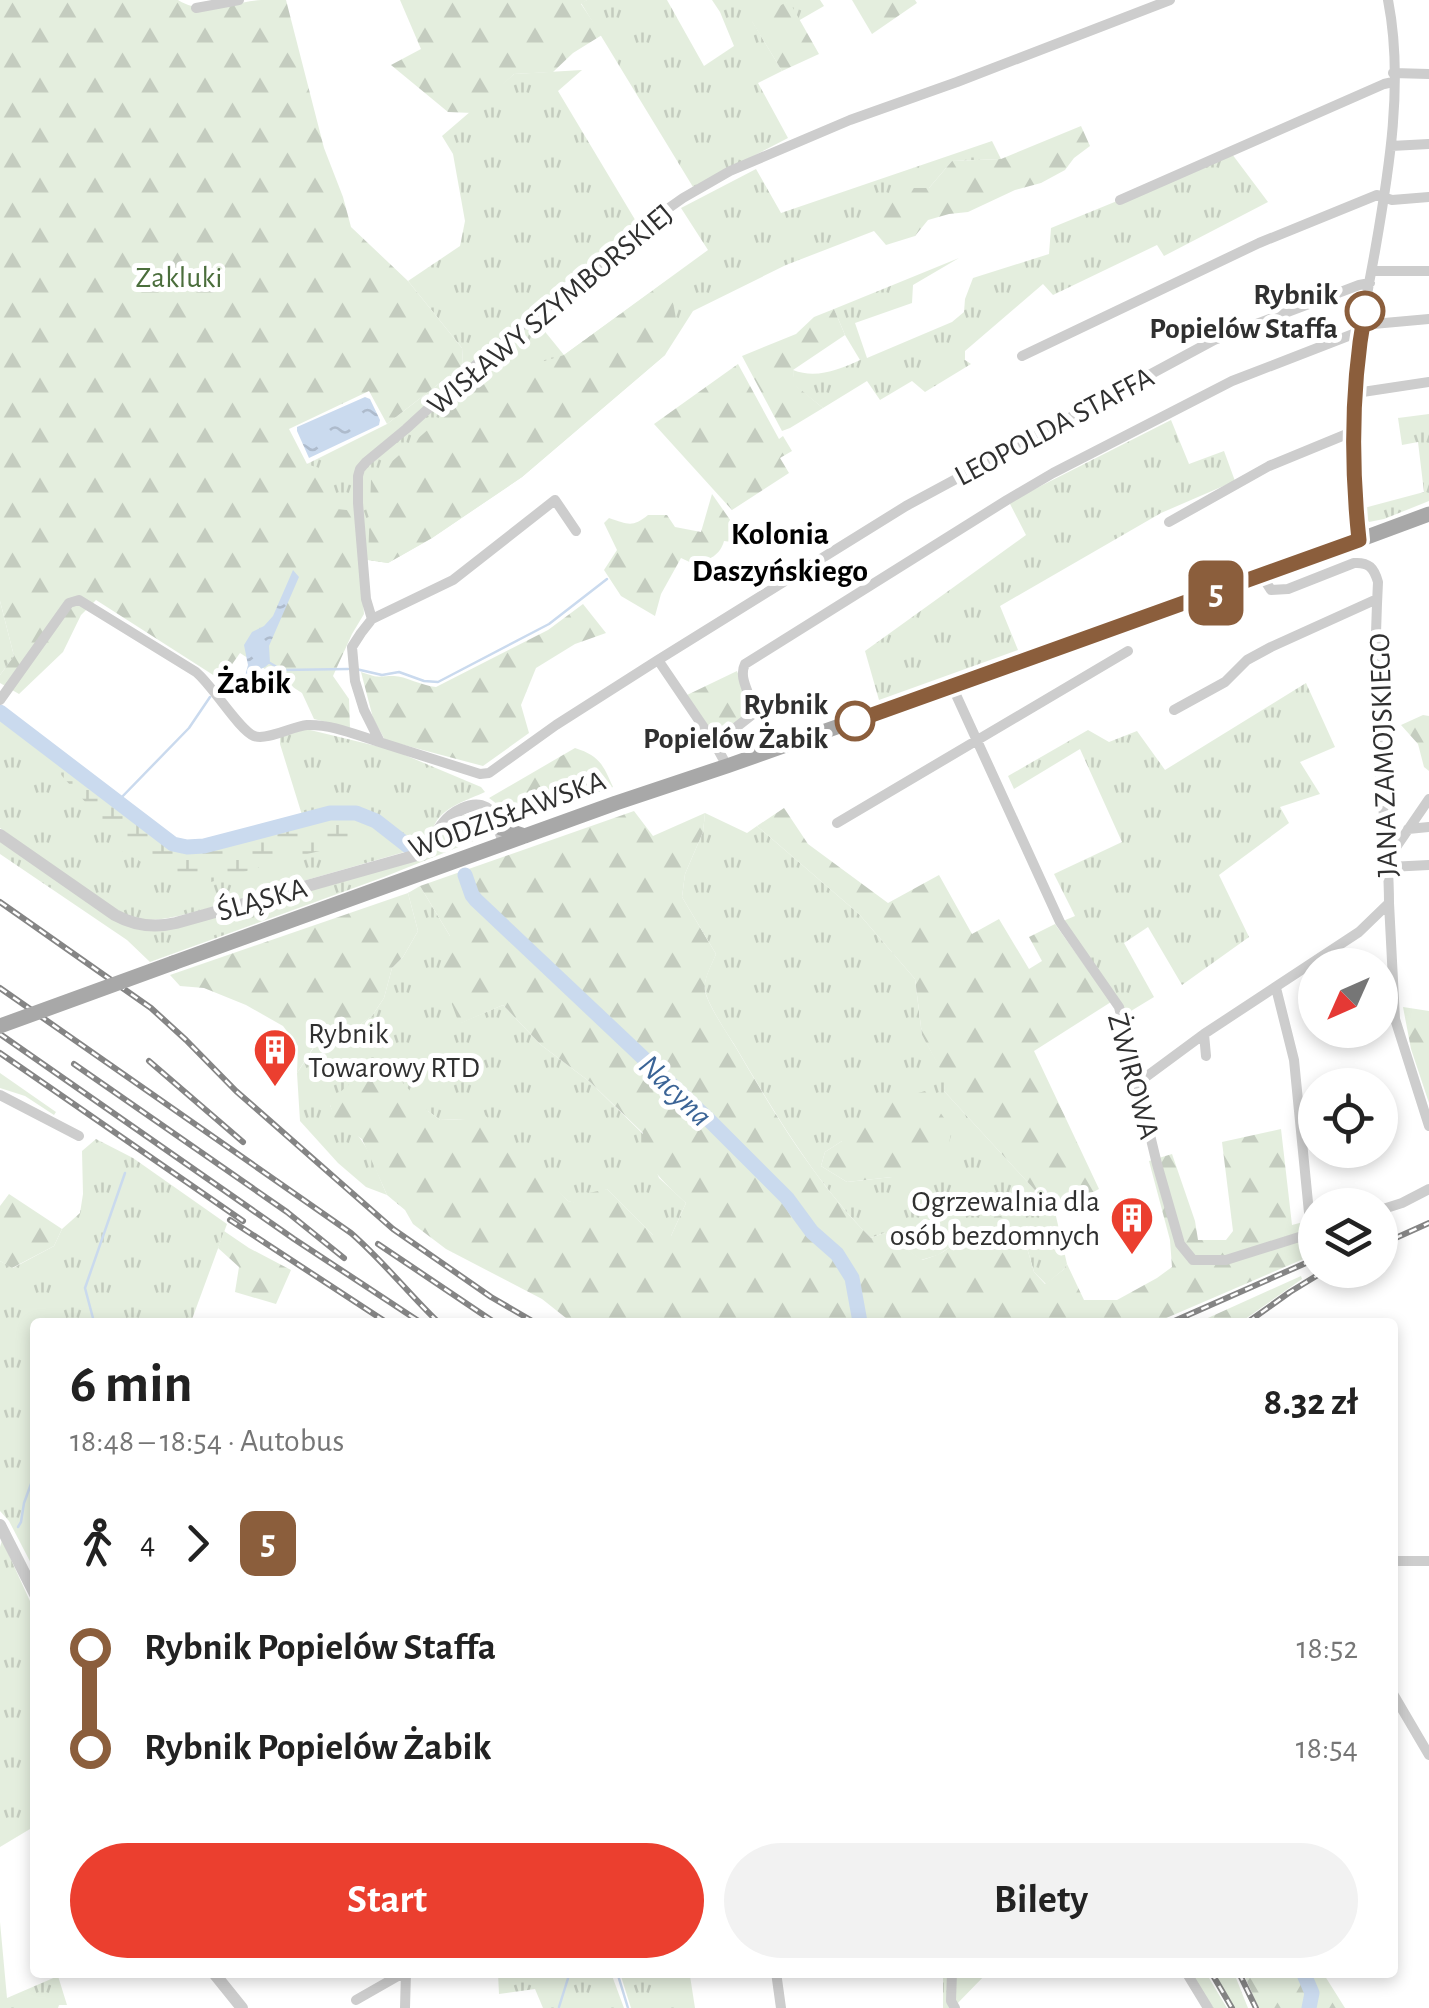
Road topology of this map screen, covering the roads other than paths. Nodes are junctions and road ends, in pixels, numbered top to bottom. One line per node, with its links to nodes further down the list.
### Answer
1 (239, 0): 4 (street)
2 (1170, 0): 27 (street, WISŁAWY SZYMBORSKIEJ)
3 (1388, 0): 6 (street)
4 (196, 8)
5 (1429, 74): 6 (street)
6 (1393, 78): 8 (street); 11 (street)
7 (1429, 144): 8 (street)
8 (1391, 146): 9 (street)
9 (1384, 197): 10 (street); 13 (street); 16 (street)
10 (1429, 197)
11 (1120, 200)
12 (1429, 271): 13 (street, LEOPOLDA STAFFA)
13 (1371, 277): 15 (street); 29 (street, LEOPOLDA STAFFA)
14 (1429, 319): 15 (street, LEOPOLDA STAFFA)
15 (1361, 330): 18 (street); 19 (street); 37 (street, LEOPOLDA STAFFA)
16 (1022, 356)
17 (1429, 382): 18 (street)
18 (1356, 393): 20 (street)
19 (1347, 434): 20 (street); 22 (street)
20 (1353, 477): 24 (street)
21 (1429, 514): 24 (main road, WODZISŁAWSKA)
22 (1169, 522)
23 (576, 531): 27 (street)
24 (1359, 540): 25 (main road, WODZISŁAWSKA)
25 (1262, 576): 26 (street, JANA ZAMOJSKIEGO); 30 (main road, WODZISŁAWSKA)
26 (1377, 600): 33 (street, JANA ZAMOJSKIEGO); 48 (street, JANA ZAMOJSKIEGO)
27 (372, 618): 32 (street)
28 (1128, 651): 35 (street)
29 (658, 660): 36 (street, LEOPOLDA STAFFA); 37 (street)
30 (952, 686): 35 (street, ŻWIROWA); 38 (main road, WODZISŁAWSKA)
31 (0, 700): 34 (street, LEOPOLDA STAFFA)
32 (364, 710): 34 (street); 36 (street)
33 (1174, 710)
34 (355, 734): 36 (street, LEOPOLDA STAFFA)
35 (976, 740): 40 (street); 55 (street, ŻWIROWA)
36 (380, 742)
37 (716, 744): 38 (street)
38 (727, 766): 45 (main road, WODZISŁAWSKA)
39 (1429, 799): 43 (street)
40 (838, 823)
41 (498, 826): 44 (street, ŚLĄSKA); 45 (main road); 46 (street); 47 (street)
42 (1429, 828): 43 (street)
43 (1408, 829): 48 (street)
44 (0, 835)
45 (524, 836): 46 (main road, WODZISŁAWSKA)
46 (505, 843): 47 (main road, WODZISŁAWSKA)
47 (477, 853): 52 (main road, WODZISŁAWSKA, bridge)
48 (1389, 862): 49 (street); 50 (street, JANA ZAMOJSKIEGO)
49 (1429, 865)
50 (1389, 903): 51 (street, JANA ZAMOJSKIEGO); 57 (street)
51 (1276, 988): 53 (street, JANA ZAMOJSKIEGO); 59 (street)
52 (0, 1026)
53 (1204, 1034): 54 (street); 55 (street, JANA ZAMOJSKIEGO)
54 (1206, 1056)
55 (1138, 1082): 62 (street, ŻWIROWA)
56 (0, 1095): 58 (street)
57 (1429, 1126)
58 (79, 1136)
59 (1308, 1188)
60 (1429, 1189): 61 (street)
61 (1398, 1204)
62 (1298, 1238)
63 (0, 1525): 66 (street)
64 (1398, 1561): 65 (street)
65 (1429, 1561)
66 (30, 1584)
67 (1398, 1702): 68 (street)
68 (1429, 1755)
69 (218, 1978): 76 (street)
70 (395, 1978): 75 (street)
71 (406, 1978): 77 (street)
72 (777, 1978): 78 (street)
73 (952, 1978): 79 (street)
74 (1190, 1978): 80 (street)
75 (356, 2000)
76 (242, 2008)
77 (405, 2008)
78 (781, 2008)
79 (956, 2008)
80 (1208, 2008)

